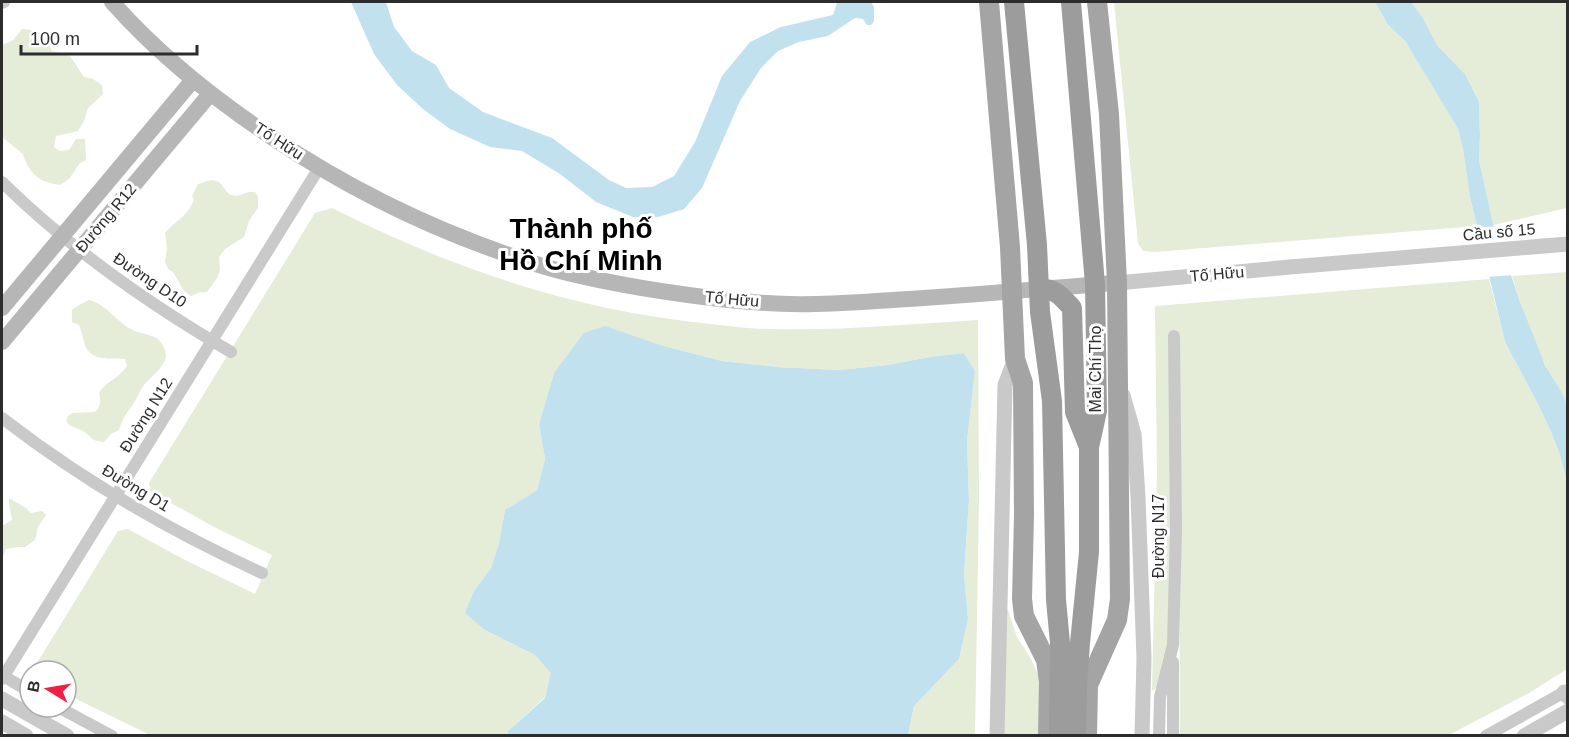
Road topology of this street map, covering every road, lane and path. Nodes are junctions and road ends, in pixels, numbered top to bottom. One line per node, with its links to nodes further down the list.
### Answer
1 (112, 2): 6 (main road, Tố Hữu)
2 (989, 2): 17 (main road)
3 (1014, 2): 16 (highway)
4 (1071, 2): 15 (highway, Mai Chí Thọ)
5 (1097, 2): 14 (main road, Mai Chí Thọ)
6 (193, 80): 7 (main road, Tố Hữu); 10 (main road, Đường R12)
7 (210, 94): 8 (main road, Tố Hữu); 12 (main road, Đường R12)
8 (319, 168): 17 (main road, Tố Hữu); 20 (street, Đường N12)
9 (2, 182): 10 (street, Đường D10)
10 (62, 236): 12 (street, Đường D10); 18 (main road, Đường R12)
11 (1568, 244): 13 (street, Cầu số 15)
12 (79, 250): 20 (street, Đường D10); 21 (main road, Đường R12)
13 (1434, 255): 14 (street, Tố Hữu)
14 (1117, 283): 15 (main road, Tố Hữu); 24 (main road, Mai Chí Thọ)
15 (1095, 284): 16 (main road, Tố Hữu); 26 (highway, Mai Chí Thọ)
16 (1039, 288): 17 (main road, Tố Hữu); 26 (highway); 42 (highway)
17 (1012, 291): 23 (main road)
18 (2, 308)
19 (1174, 336): 29 (street, Đường N17)
20 (212, 341): 22 (street, Đường D10); 27 (street, Đường N12)
21 (2, 342)
22 (231, 352)
23 (1015, 359): 40 (street); 41 (main road)
24 (1119, 381): 44 (main road, Mai Chí Thọ); 45 (street, Mai Chí Thọ)
25 (2, 418): 27 (street, Đường D1)
26 (1089, 447): 43 (highway, Mai Chí Thọ)
27 (115, 496): 28 (street, Đường D1); 30 (street, Đường N12)
28 (262, 573)
29 (1173, 645): 46 (street, Đường N17); 47 (street)
30 (2, 677): 31 (street)
31 (18, 686)
32 (1566, 693): 48 (street)
33 (2, 699): 38 (street)
34 (1568, 711): 49 (street)
35 (78, 717): 39 (street)
36 (2, 722): 37 (street)
37 (26, 735)
38 (67, 735)
39 (112, 735)
40 (997, 735)
41 (1048, 735)
42 (1059, 735)
43 (1076, 735)
44 (1087, 735)
45 (1142, 735)
46 (1159, 735)
47 (1173, 735)
48 (1486, 735)
49 (1524, 735)

